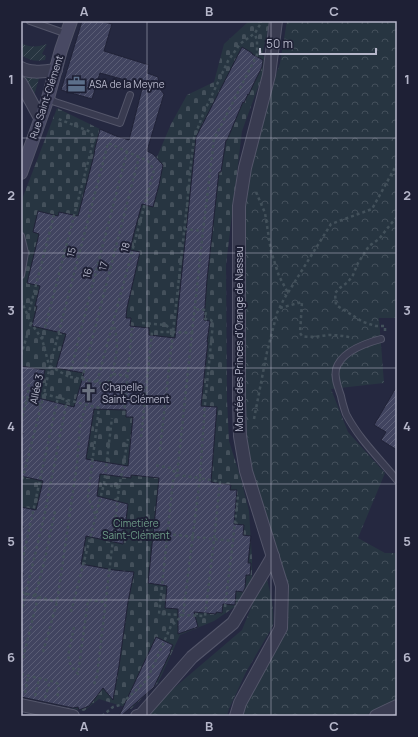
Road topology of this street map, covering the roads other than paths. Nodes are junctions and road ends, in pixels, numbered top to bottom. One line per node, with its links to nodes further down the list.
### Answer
1 (30, 21): 4 (lane)
2 (71, 21): 4 (main road, Rue Saint-Clément)
3 (276, 21): 16 (street, Montée des Princes d'Orange de Nassau)
4 (67, 34): 6 (main road, Rue Saint-Clément)
5 (21, 68): 6 (street)
6 (56, 70): 9 (main road, Rue Saint-Clément)
7 (21, 83): 10 (street)
8 (130, 95): 9 (lane)
9 (48, 98): 10 (main road, Rue Saint-Clément)
10 (40, 118): 11 (main road, Rue Saint-Clément)
11 (21, 173)
12 (21, 236): 13 (lane)
13 (21, 275)
14 (380, 336): 15 (lane)
15 (397, 480)
16 (274, 556): 20 (street); 21 (street, Montée des Princes d'Orange de Nassau)
17 (22, 701): 19 (street)
18 (397, 706): 22 (street)
19 (73, 716)
20 (137, 716)
21 (236, 716)
22 (376, 716)

